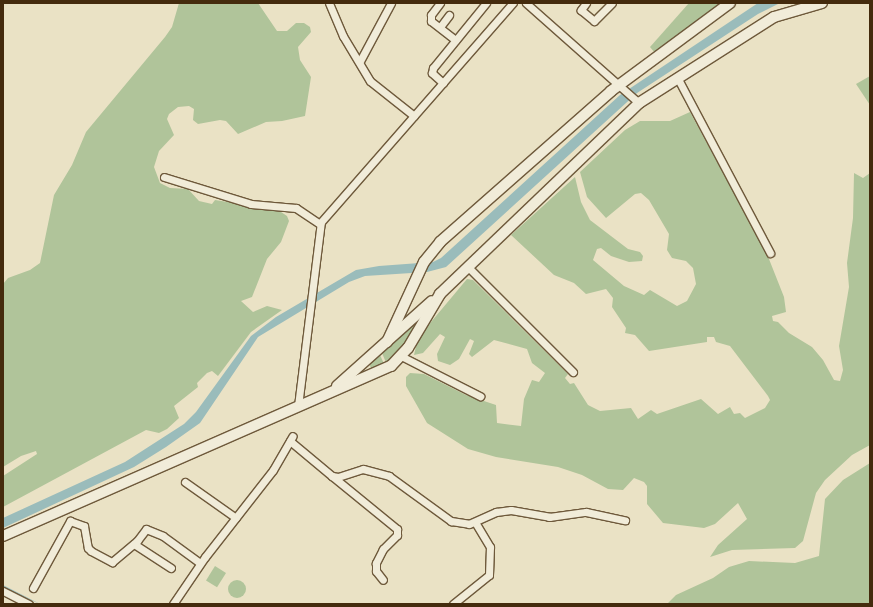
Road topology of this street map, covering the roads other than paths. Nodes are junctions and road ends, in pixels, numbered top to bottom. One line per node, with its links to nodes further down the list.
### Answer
1 (329, 3): 14 (street)
2 (391, 3): 14 (street)
3 (440, 3): 12 (street)
4 (486, 3): 13 (street)
5 (513, 3): 16 (street)
6 (526, 3): 17 (street)
7 (586, 3): 8 (street)
8 (612, 3)
9 (730, 3): 17 (main road)
10 (822, 3): 15 (main road)
11 (449, 15): 12 (street)
12 (440, 27): 13 (street)
13 (456, 40): 16 (street)
14 (360, 61): 19 (street)
15 (678, 78): 18 (main road); 22 (street)
16 (443, 83): 19 (street)
17 (622, 86): 18 (street); 25 (main road)
18 (637, 101): 23 (main road)
19 (414, 116): 21 (street)
20 (164, 177): 21 (street)
21 (320, 224): 30 (street)
22 (770, 253)
23 (469, 268): 24 (main road); 27 (street)
24 (440, 294): 25 (main road); 26 (main road)
25 (386, 342): 28 (main road)
26 (401, 356): 28 (main road); 29 (street)
27 (573, 372)
28 (330, 392): 30 (main road)
29 (480, 396)
30 (298, 406): 36 (main road)
31 (332, 476): 33 (street); 35 (street); 40 (street)
32 (185, 482): 33 (street)
33 (236, 518): 38 (street)
34 (625, 520): 35 (street)
35 (475, 522): 45 (street)
36 (3, 536)
37 (134, 544): 38 (street); 39 (street); 41 (street)
38 (200, 563): 44 (street)
39 (171, 568)
40 (382, 580)
41 (33, 588)
42 (3, 592): 43 (street)
43 (29, 604)
44 (173, 604)
45 (453, 604)

